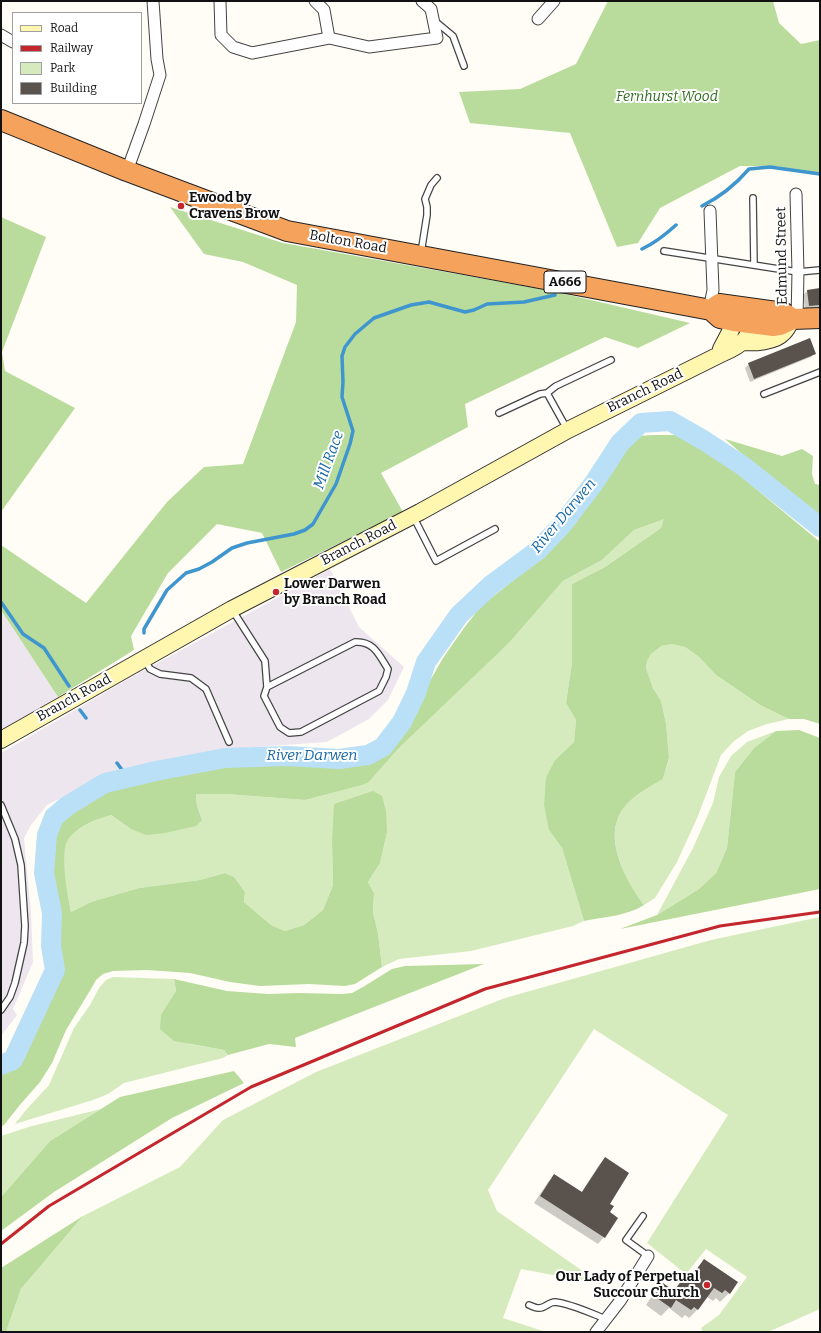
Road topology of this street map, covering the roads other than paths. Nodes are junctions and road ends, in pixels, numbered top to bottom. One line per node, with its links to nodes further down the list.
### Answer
1 (153, 1): 13 (street)
2 (220, 1): 9 (street)
3 (315, 1): 9 (street)
4 (422, 1): 6 (street)
5 (554, 1): 7 (street)
6 (433, 19): 9 (street); 11 (lane)
7 (538, 19)
8 (1, 35): 10 (street)
9 (330, 38)
10 (12, 41)
11 (464, 66)
12 (1, 120): 13 (highway, Bolton Road / A666)
13 (127, 171): 19 (highway, Bolton Road / A666)
14 (437, 178): 19 (lane)
15 (796, 194): 23 (street, Edmund Street)
16 (753, 198): 21 (lane)
17 (710, 211): 20 (street)
18 (664, 251): 20 (lane)
19 (420, 255): 24 (highway, Bolton Road / A666)
20 (712, 259): 21 (lane); 24 (street)
21 (754, 265): 23 (lane)
22 (820, 270): 23 (lane)
23 (798, 272): 27 (street, Edmund Street)
24 (710, 310): 25 (highway, Bolton Road / A666)
25 (745, 315): 27 (highway, Bolton Road / A666); 28 (street); 29 (street)
26 (820, 318): 27 (highway, Bolton Road / A666)
27 (794, 319): 28 (street)
28 (744, 342): 29 (street, Branch Road)
29 (721, 354): 35 (street, Branch Road)
30 (611, 360): 32 (lane)
31 (820, 372): 33 (lane)
32 (547, 393): 34 (lane); 35 (lane)
33 (764, 394)
34 (499, 413)
35 (568, 430): 36 (street, Branch Road)
36 (413, 516): 37 (lane); 38 (street, Branch Road)
37 (495, 529)
38 (232, 609): 39 (street, Branch Road); 40 (lane)
39 (144, 658): 41 (street, Branch Road); 42 (lane)
40 (267, 687): 40 (lane)
41 (1, 740)
42 (229, 742)
43 (1, 805): 44 (lane)
44 (1, 1010)
45 (643, 1216): 46 (lane)
46 (648, 1256): 48 (street)
47 (529, 1305): 48 (lane)
48 (606, 1319): 49 (street)
49 (596, 1332)

